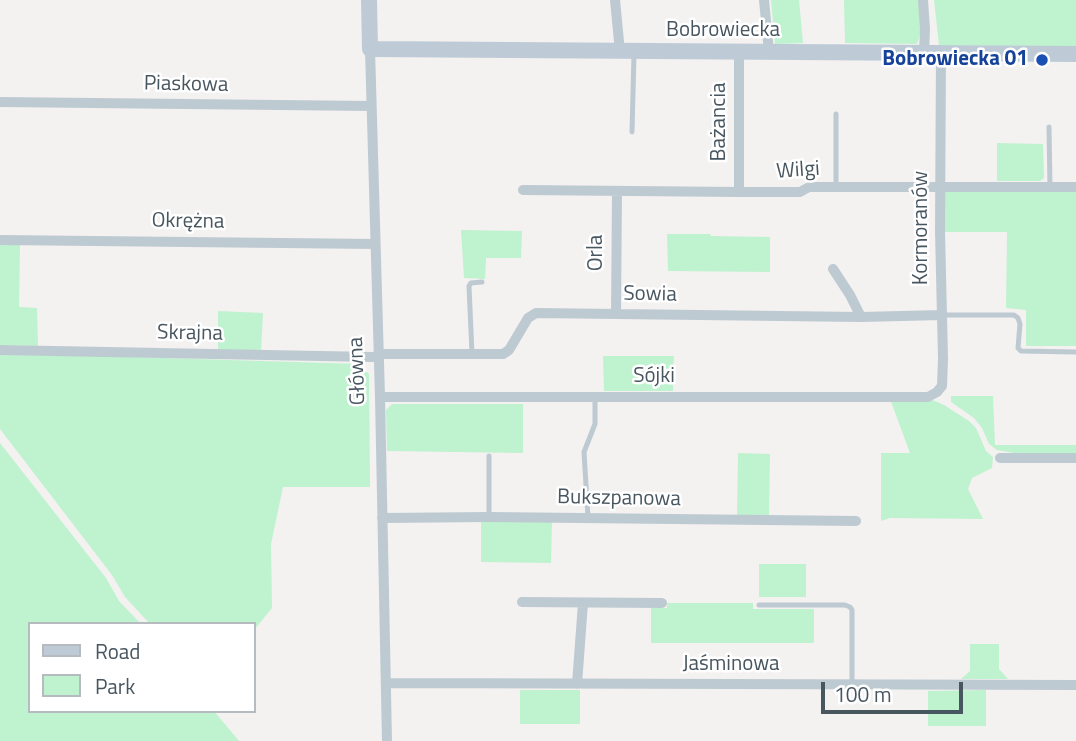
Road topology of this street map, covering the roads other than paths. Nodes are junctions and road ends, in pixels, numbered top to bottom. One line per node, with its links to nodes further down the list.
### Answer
1 (369, 0): 5 (street, Główna)
2 (615, 0): 6 (street)
3 (764, 0): 7 (street)
4 (923, 0): 8 (street)
5 (370, 49): 6 (street, Bobrowiecka); 13 (street, Główna)
6 (627, 52): 10 (street, Bobrowiecka); 16 (lane)
7 (769, 52): 8 (street, Bobrowiecka); 10 (street, Bobrowiecka)
8 (923, 52): 9 (street, Bobrowiecka)
9 (941, 52): 11 (street, Bobrowiecka); 17 (street, Kormoranów)
10 (739, 53): 23 (street, Bażancia)
11 (1076, 54)
12 (0, 102): 13 (street, Piaskowa)
13 (371, 106): 25 (street, Główna)
14 (836, 114): 20 (lane)
15 (1049, 127): 18 (lane)
16 (632, 132)
17 (941, 187): 18 (street, Wilgi); 20 (street, Wilgi); 29 (street, Kormoranów)
18 (1050, 187): 19 (street, Wilgi)
19 (1076, 187)
20 (836, 188): 23 (street, Wilgi)
21 (523, 190): 22 (street, Wilgi)
22 (617, 191): 23 (street, Wilgi); 28 (street, Orla)
23 (739, 192)
24 (0, 240): 25 (street, Okrężna)
25 (375, 244): 34 (street, Główna)
26 (834, 269): 30 (street)
27 (482, 282): 33 (lane)
28 (616, 314): 30 (street, Sowia); 33 (street, Sowia)
29 (942, 315): 30 (street, Sowia); 32 (lane); 37 (street, Kormoranów)
30 (861, 317)
31 (0, 350): 34 (street, Skrajna)
32 (1076, 352)
33 (472, 354): 34 (street, Sowia)
34 (378, 355): 36 (street, Główna)
35 (595, 396): 36 (street, Sójki); 37 (street, Sójki); 43 (lane)
36 (380, 397): 42 (street, Główna)
37 (928, 397)
38 (489, 456): 41 (lane)
39 (1000, 458): 40 (street)
40 (1076, 458)
41 (489, 517): 42 (street, Bukszpanowa); 43 (street, Bukszpanowa)
42 (382, 518): 49 (street, Główna)
43 (588, 518): 44 (street, Bukszpanowa)
44 (856, 521)
45 (522, 602): 46 (street)
46 (583, 603): 47 (street); 50 (street)
47 (662, 603)
48 (759, 605): 51 (lane)
49 (387, 683): 50 (street, Jaśminowa); 53 (street, Główna)
50 (577, 684): 51 (street, Jaśminowa)
51 (852, 685): 52 (street, Jaśminowa)
52 (1076, 685)
53 (387, 741)

